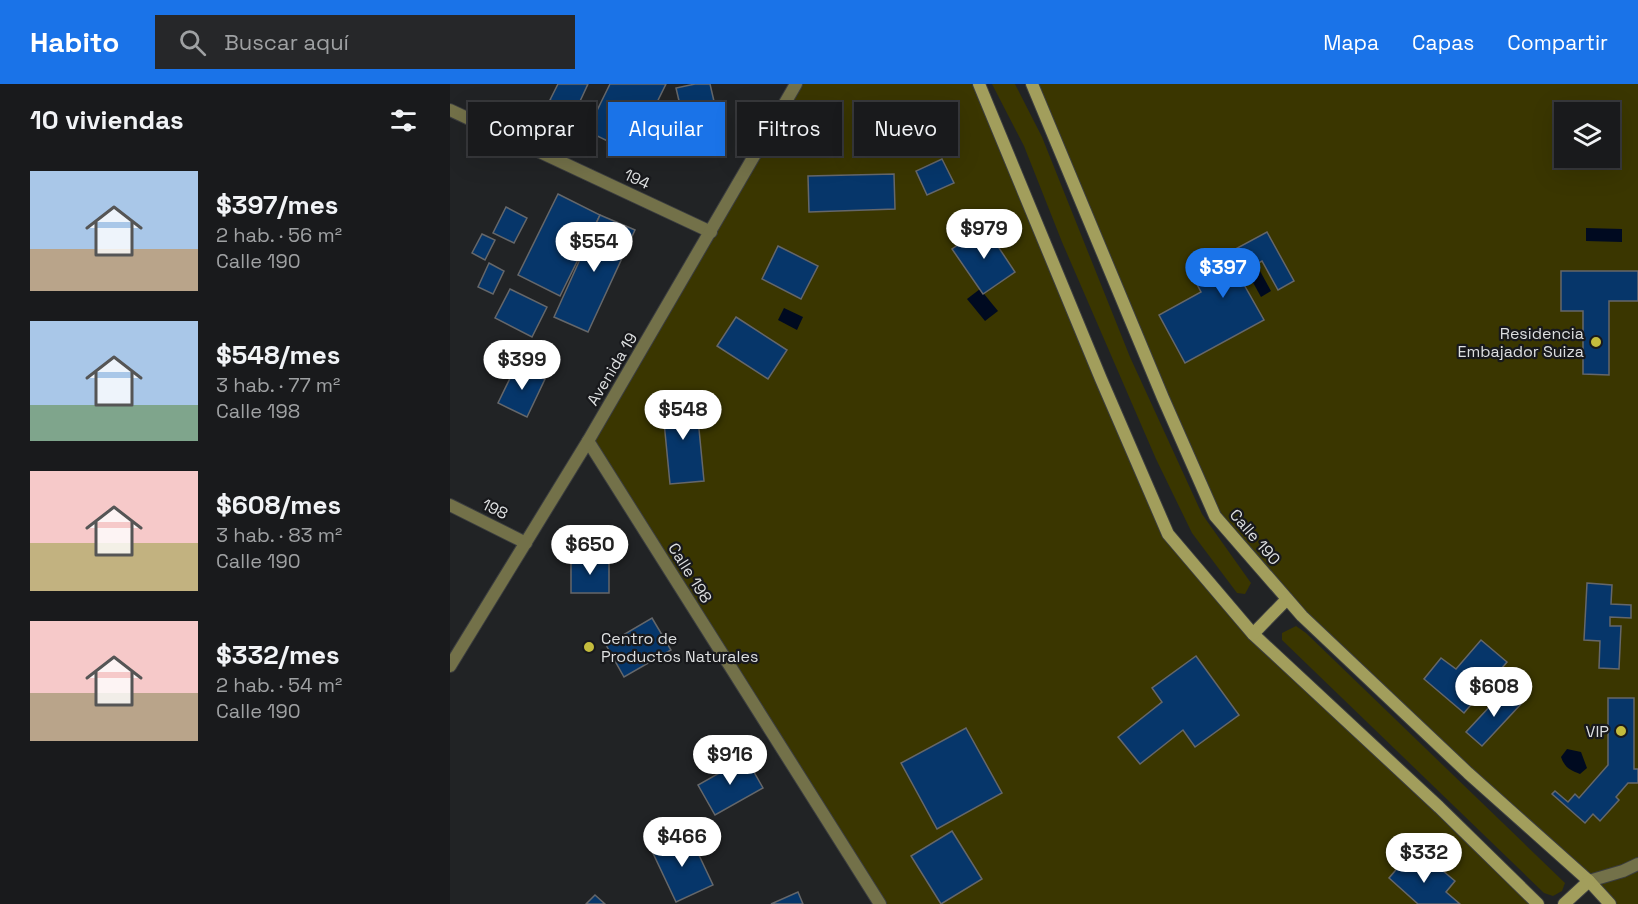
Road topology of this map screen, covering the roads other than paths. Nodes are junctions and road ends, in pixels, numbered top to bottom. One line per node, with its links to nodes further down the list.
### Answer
1 (796, 84): 5 (street, Avenida 19)
2 (979, 84): 10 (main road)
3 (1032, 84): 9 (main road, Calle 190)
4 (450, 110): 5 (street, 194)
5 (711, 232): 6 (street, Avenida 19)
6 (588, 441): 8 (street, Avenida 19); 14 (street, Calle 198)
7 (450, 505): 8 (street, 198)
8 (526, 543): 11 (street, Avenida 19)
9 (1287, 599): 10 (main road); 13 (main road, Calle 190)
10 (1253, 634): 15 (main road)
11 (450, 666)
12 (1638, 864): 13 (street)
13 (1589, 881): 16 (main road); 17 (main road, Calle 190)
14 (880, 904)
15 (1538, 904)
16 (1564, 904)
17 (1610, 904)

